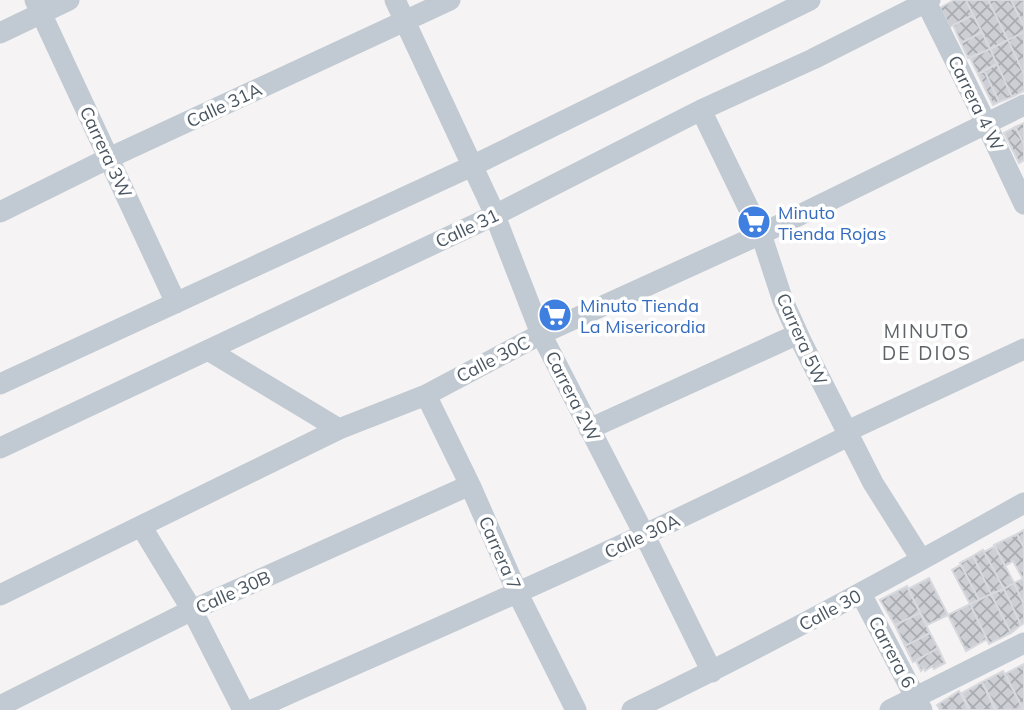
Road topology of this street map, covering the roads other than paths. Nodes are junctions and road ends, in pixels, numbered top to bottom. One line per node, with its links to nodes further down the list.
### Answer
1 (69, 0): 6 (street)
2 (395, 0): 7 (street, Carrera 2W)
3 (450, 0): 7 (street, Calle 31A)
4 (928, 1): 10 (street, Calle 31); 11 (street, Carrera 4 W)
5 (797, 3): 13 (street)
6 (38, 6): 8 (street); 12 (street, Carrera 3W)
7 (405, 20): 12 (street, Calle 31A); 13 (street, Carrera 2W)
8 (0, 33)
9 (1024, 106): 11 (street, Calle 30C)
10 (701, 110): 16 (street, Calle 31); 17 (street, Carrera 5W)
11 (987, 124): 14 (street, Carrera 4 W); 17 (street, Calle 30C)
12 (109, 158): 15 (street, Calle 31A); 18 (street, Carrera 3W)
13 (472, 166): 16 (street, Carrera 2W); 18 (street)
14 (1024, 204)
15 (0, 212)
16 (495, 215): 19 (street, Carrera 2W); 22 (street, Calle 31)
17 (761, 234): 19 (street, Calle 30C); 20 (street, Carrera 5W)
18 (176, 303): 23 (street)
19 (541, 334): 24 (street, Calle 30C); 26 (street, Carrera 2W)
20 (797, 334): 26 (street); 27 (street, Carrera 5W)
21 (1024, 349): 27 (street, Calle 30A)
22 (208, 350): 25 (street); 28 (street, Calle 31)
23 (0, 384)
24 (426, 394): 25 (street, Calle 30C); 29 (street, Carrera 7)
25 (339, 429): 31 (street, Calle 30C)
26 (589, 429): 32 (street, Carrera 2W)
27 (848, 435): 32 (street, Calle 30A); 33 (street, Carrera 5W)
28 (0, 448)
29 (470, 485): 35 (street, Carrera 7); 37 (street, Calle 30B)
30 (1024, 503): 33 (street, Calle 30)
31 (141, 526): 34 (street, Calle 30C); 37 (street)
32 (645, 536): 35 (street, Calle 30A); 39 (street, Carrera 2W)
33 (921, 559): 36 (street, Calle 30)
34 (0, 594)
35 (518, 594): 43 (street, Calle 30A); 44 (street, Carrera 7)
36 (861, 594): 39 (street, Calle 30); 40 (street, Carrera 6)
37 (192, 610): 41 (street, Calle 30B); 42 (street)
38 (1024, 643): 40 (street)
39 (712, 672): 45 (street, Calle 30)
40 (919, 703): 46 (street)
41 (0, 706)
42 (243, 710)
43 (252, 710)
44 (576, 710)
45 (632, 710)
46 (890, 710)

